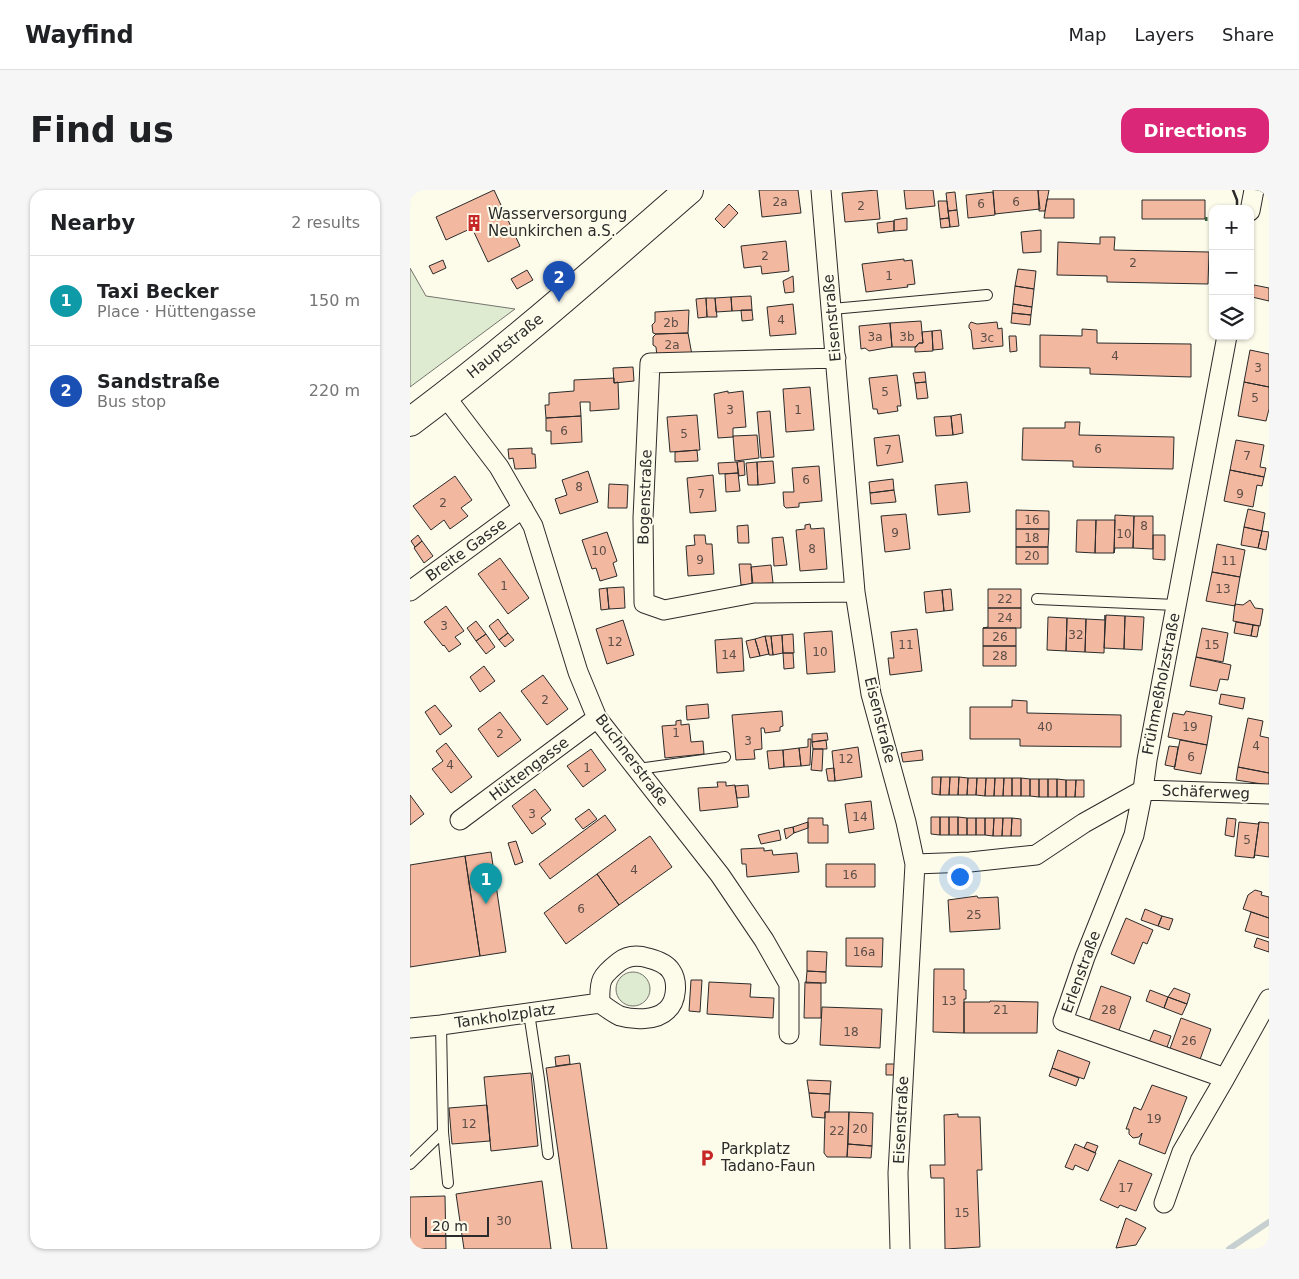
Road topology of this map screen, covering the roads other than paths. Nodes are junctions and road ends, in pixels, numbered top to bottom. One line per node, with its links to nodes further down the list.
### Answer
1 (689, 190): 9 (main road, Hauptstraße)
2 (821, 190): 6 (street, Eisenstraße)
3 (1254, 190): 4 (street)
4 (1251, 205)
5 (987, 295): 6 (lane)
6 (832, 309): 8 (street, Eisenstraße)
7 (1226, 340): 15 (street, Frühmeßholzstraße)
8 (836, 358): 13 (street, Eisenstraße); 13 (street, Bogenstraße)
9 (445, 396): 10 (main road, Hauptstraße); 11 (street, Buchnerstraße)
10 (410, 422)
11 (523, 508): 12 (street, Breite Gasse); 16 (street, Buchnerstraße)
12 (410, 591)
13 (855, 592): 22 (street, Eisenstraße)
14 (1037, 599): 15 (lane)
15 (1176, 605): 19 (street, Frühmeßholzstraße)
16 (597, 718): 18 (street, Buchnerstraße); 21 (street, Hüttengasse)
17 (725, 757): 18 (lane)
18 (638, 769): 28 (street, Buchnerstraße)
19 (1143, 790): 20 (street, Schäferweg); 22 (street); 29 (street, Erlenstraße)
20 (1269, 794)
21 (460, 820)
22 (915, 864): 35 (street, Eisenstraße)
23 (1269, 998): 29 (street)
24 (600, 1004): 25 (street, Tankholzplatz)
25 (528, 1013): 26 (street, Tankholzplatz); 31 (lane)
26 (441, 1025): 27 (street, Tankholzplatz); 30 (lane)
27 (410, 1028)
28 (790, 1034)
29 (1225, 1078): 34 (street)
30 (443, 1132): 32 (lane); 33 (lane)
31 (548, 1154)
32 (410, 1164)
33 (448, 1183)
34 (1164, 1203)
35 (900, 1249)

